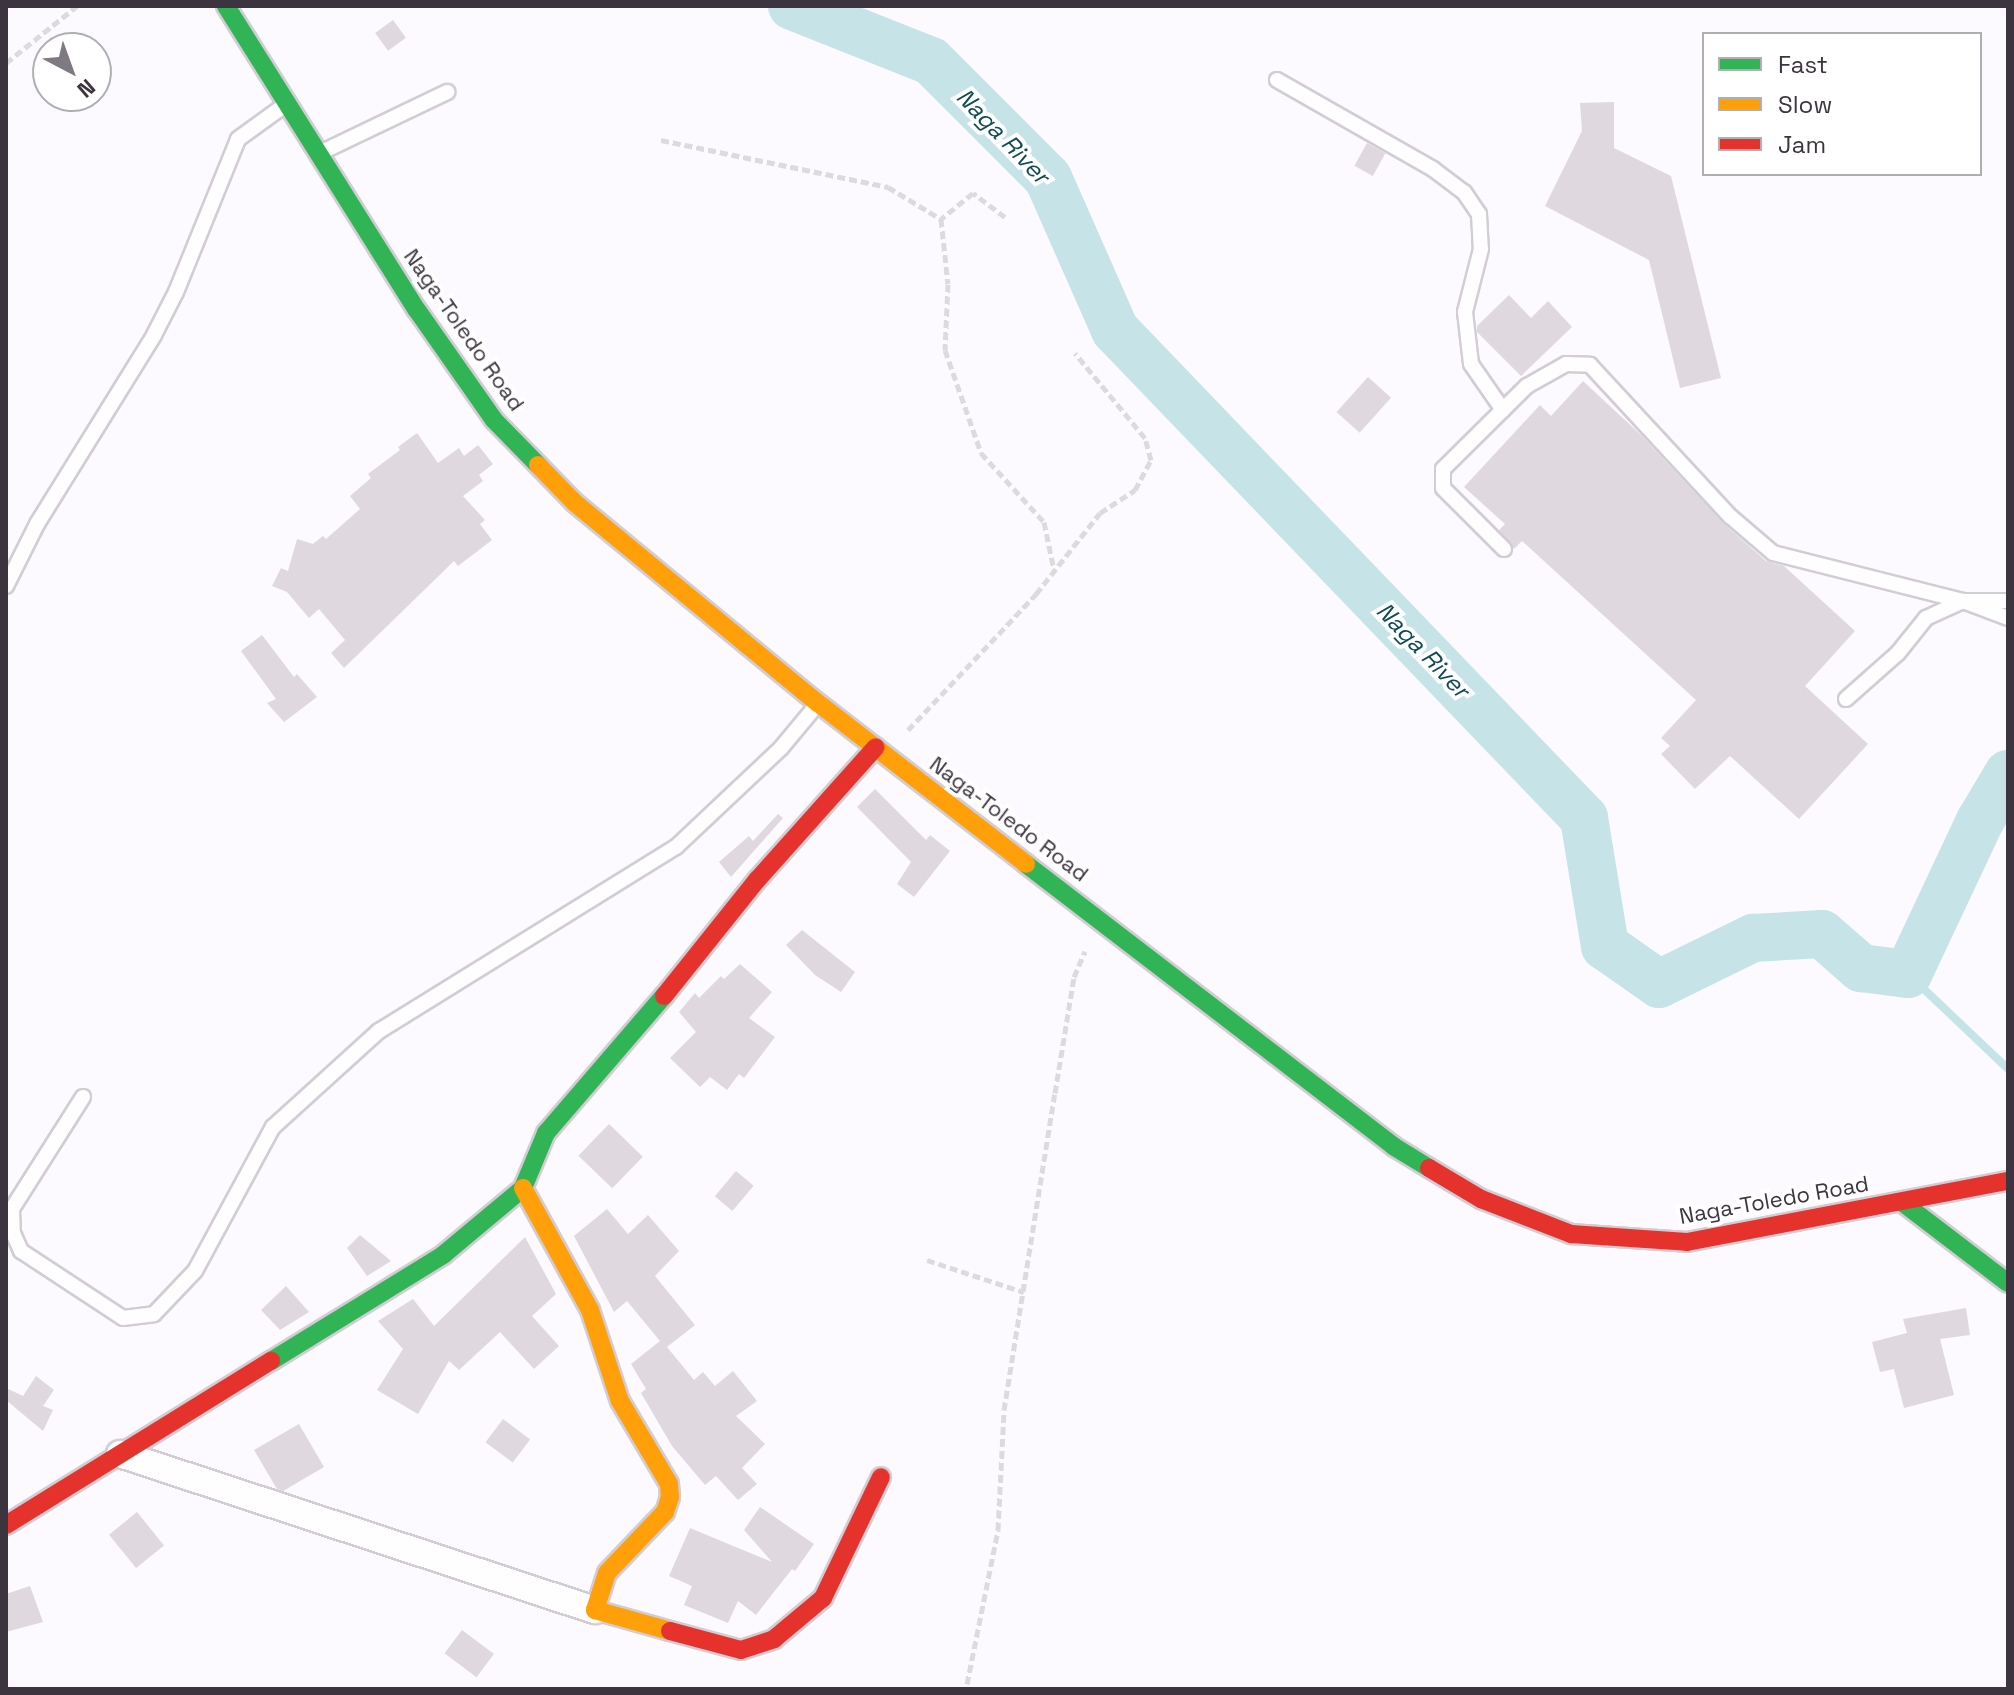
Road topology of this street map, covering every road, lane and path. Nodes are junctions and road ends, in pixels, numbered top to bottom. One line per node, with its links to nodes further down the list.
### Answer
1 (77, 6): 3 (path)
2 (226, 6): 6 (main road, Naga-Toledo Road)
3 (6, 63)
4 (1277, 80): 12 (lane)
5 (447, 92): 8 (lane)
6 (287, 103): 8 (main road, Naga-Toledo Road); 15 (lane)
7 (661, 140): 10 (path)
8 (318, 154): 20 (main road, Naga-Toledo Road)
9 (1005, 217): 10 (path)
10 (941, 219): 14 (path)
11 (1075, 353): 14 (path)
12 (1503, 410): 13 (lane); 16 (lane)
13 (1504, 549)
14 (1054, 571): 21 (path)
15 (6, 586)
16 (1963, 601): 17 (lane); 18 (lane); 19 (lane)
17 (2008, 601)
18 (2008, 618)
19 (1846, 699)
20 (818, 703): 21 (main road, Naga-Toledo Road); 23 (lane)
21 (880, 751): 22 (main road, Naga-Toledo Road); 26 (main road)
22 (1099, 917): 27 (main road, Naga-Toledo Road); 31 (path)
23 (83, 1097)
24 (2008, 1181): 25 (main road, Naga-Toledo Road)
25 (1983, 1186): 27 (main road, Naga-Toledo Road); 28 (main road)
26 (523, 1188): 32 (main road); 35 (main road)
27 (1902, 1202): 30 (main road)
28 (2008, 1203)
29 (927, 1260): 31 (path)
30 (2008, 1283)
31 (1024, 1292): 36 (path)
32 (120, 1454): 34 (main road); 35 (street)
33 (881, 1477): 35 (main road)
34 (6, 1525)
35 (595, 1610)
36 (967, 1684)

